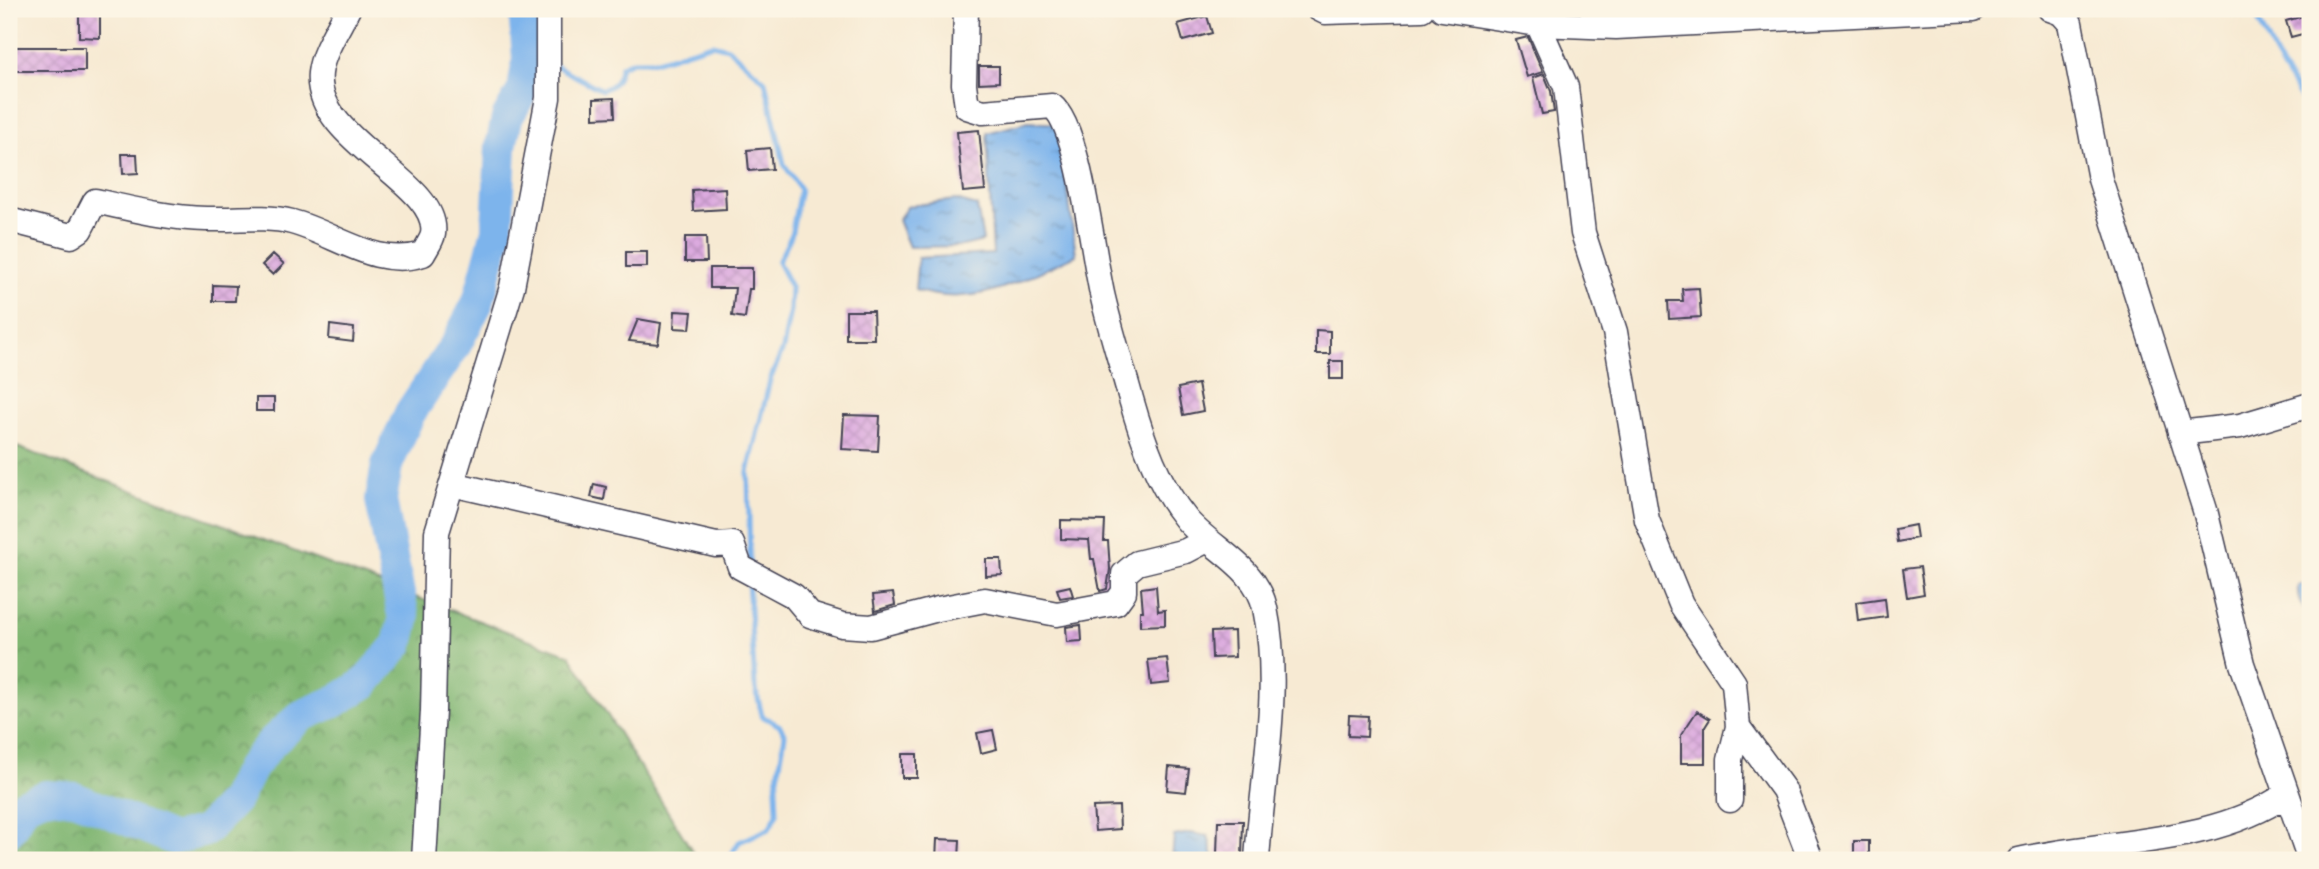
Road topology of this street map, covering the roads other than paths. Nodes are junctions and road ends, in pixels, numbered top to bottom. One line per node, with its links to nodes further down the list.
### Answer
1 (348, 9): 10 (street)
2 (548, 9): 13 (street)
3 (966, 9): 14 (street)
4 (1319, 9): 5 (street)
5 (1422, 9)
6 (1442, 9): 9 (street)
7 (1974, 9): 9 (street)
8 (2057, 10): 12 (street)
9 (1538, 24): 15 (street)
10 (9, 220)
11 (2310, 405): 12 (street)
12 (2180, 433): 16 (street)
13 (452, 484): 14 (street); 18 (street)
14 (1207, 540): 19 (street)
15 (1738, 727): 17 (street); 20 (street)
16 (2287, 794): 21 (street); 22 (street)
17 (1730, 800)
18 (424, 860)
19 (1257, 860)
20 (1811, 860)
21 (2019, 860)
22 (2310, 860)

